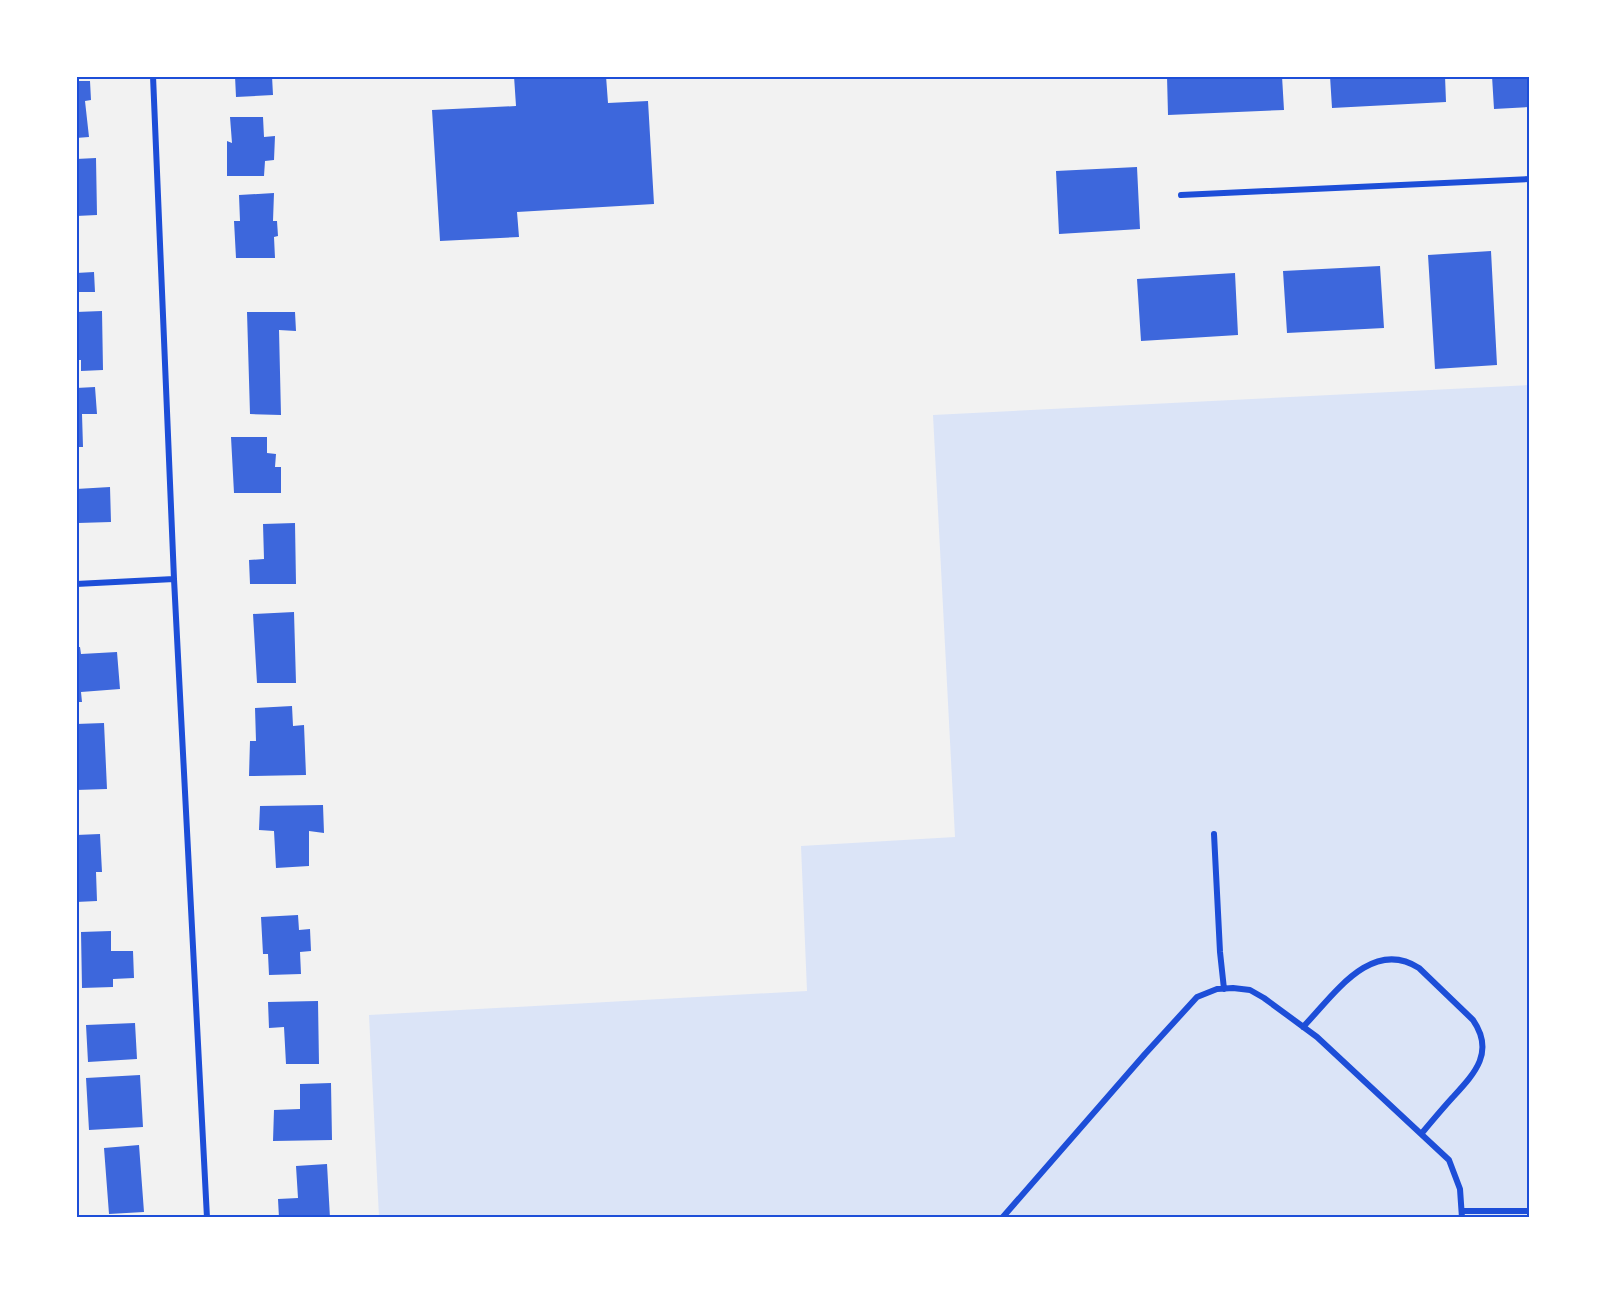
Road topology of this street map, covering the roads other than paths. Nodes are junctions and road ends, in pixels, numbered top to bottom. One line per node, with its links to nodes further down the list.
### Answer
1 (153, 76): 4 (street)
2 (1530, 179): 3 (street)
3 (1181, 195)
4 (174, 579): 5 (street); 12 (street)
5 (76, 584)
6 (1214, 834): 7 (street)
7 (1224, 989): 8 (street); 13 (street)
8 (1303, 1027): 9 (street); 9 (street)
9 (1422, 1133): 11 (street)
10 (1530, 1211): 11 (street)
11 (1462, 1214)
12 (207, 1218)
13 (1002, 1218)

